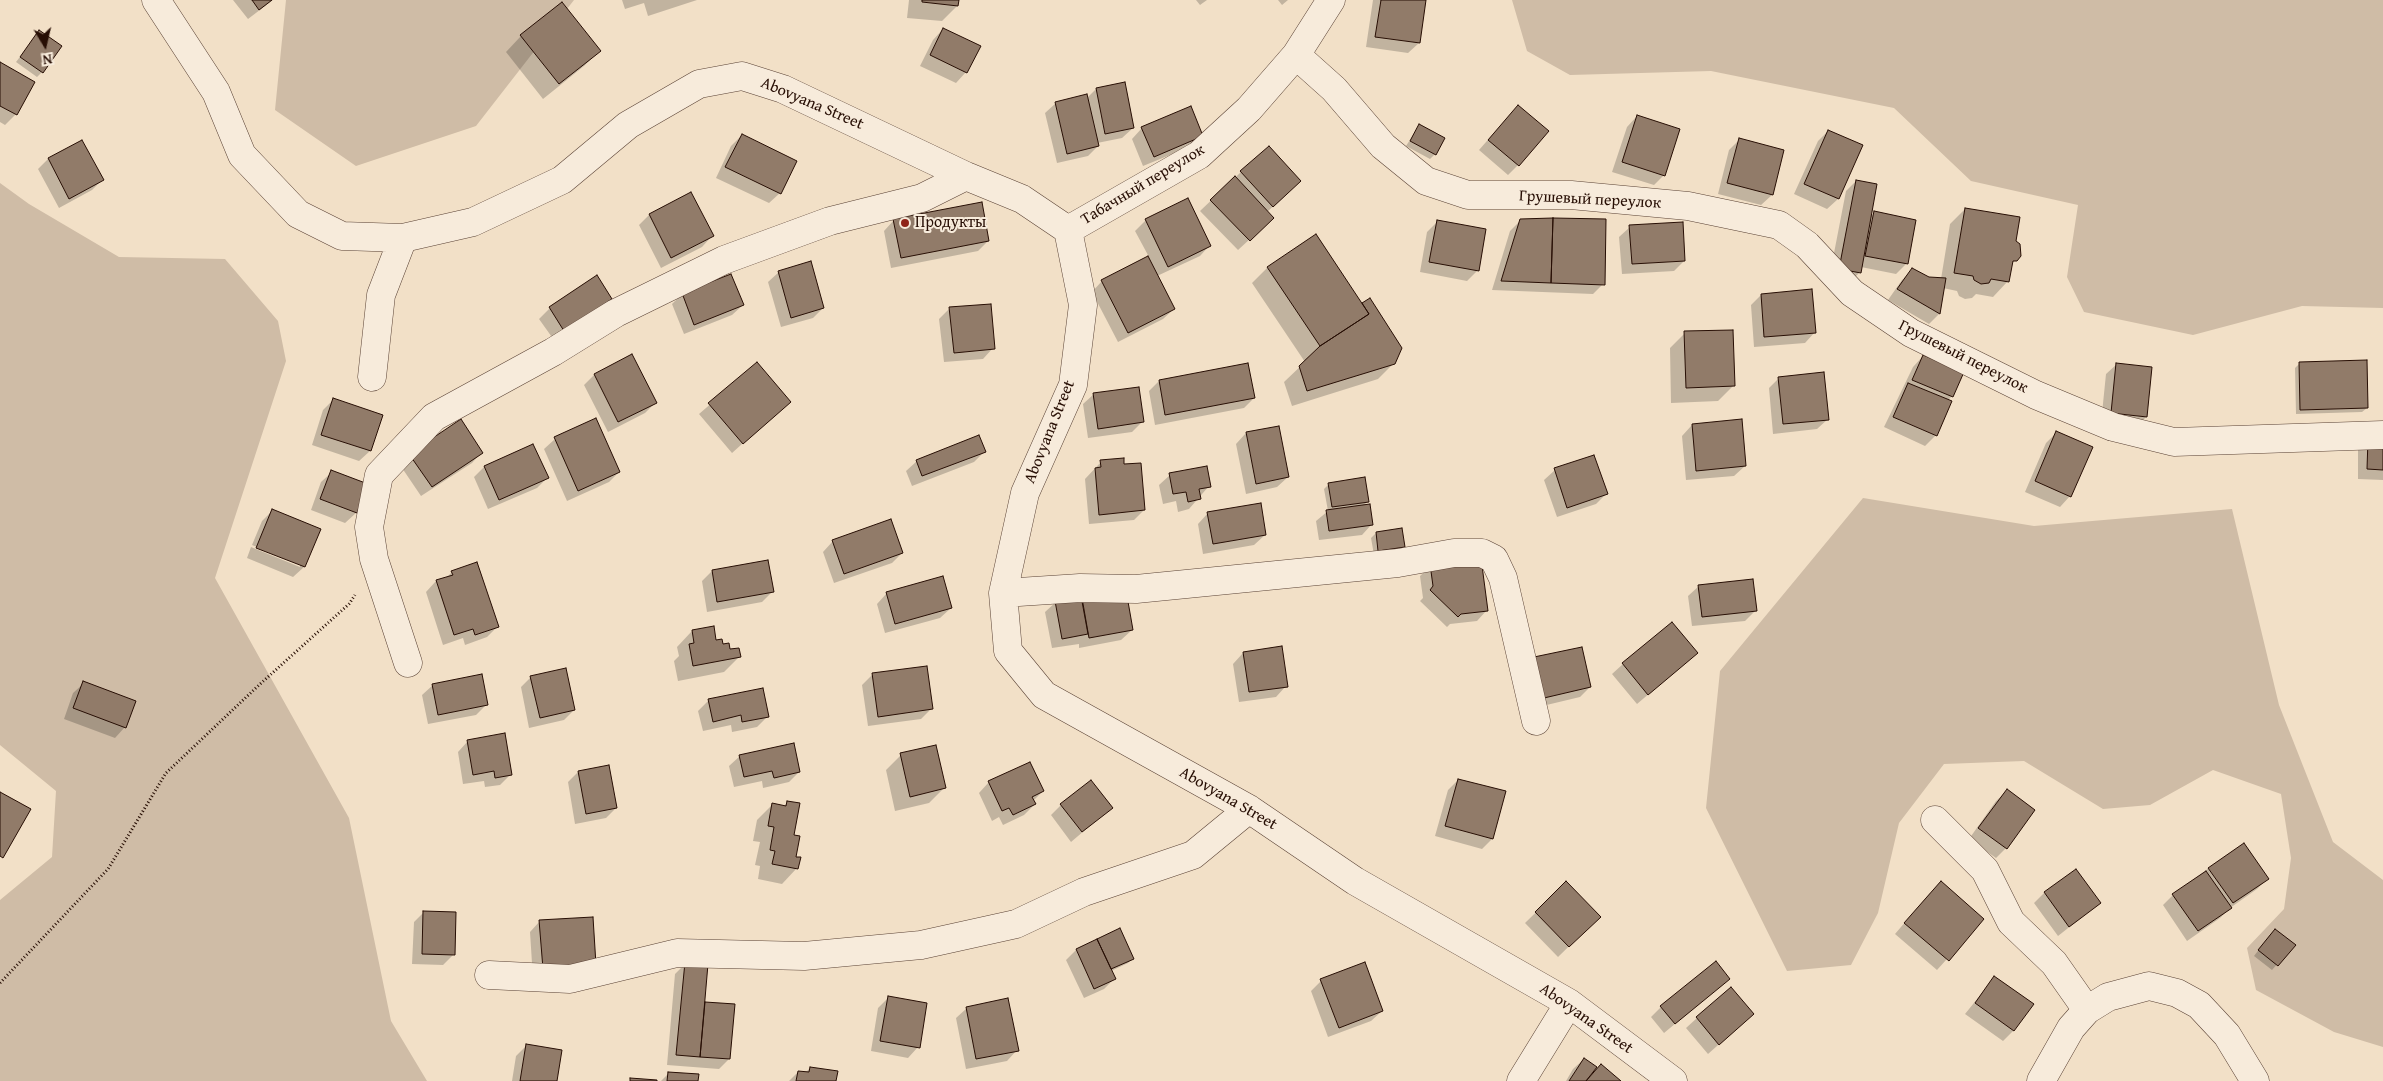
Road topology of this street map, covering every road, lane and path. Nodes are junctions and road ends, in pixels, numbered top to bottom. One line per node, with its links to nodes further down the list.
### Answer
1 (156, 0): 6 (street, Abovyana Street)
2 (1331, 0): 3 (street, Табачный переулок)
3 (1296, 55): 5 (street, Табачный переулок); 8 (street, Грушевый переулок)
4 (966, 176): 5 (street, Abovyana Street); 6 (street, Abovyana Street); 9 (street)
5 (1068, 230): 10 (street, Abovyana Street)
6 (403, 238): 7 (street)
7 (372, 377)
8 (2383, 435)
9 (374, 559): 11 (street); 16 (path)
10 (1003, 593): 12 (street); 13 (street, Abovyana Street)
11 (408, 664)
12 (1536, 721)
13 (1249, 809): 15 (street); 17 (street, Abovyana Street)
14 (1935, 820): 18 (street)
15 (489, 975)
16 (0, 983)
17 (1569, 1003): 19 (street); 20 (street, Abovyana Street)
18 (2087, 1010): 21 (street); 22 (street)
19 (1521, 1081)
20 (1673, 1081)
21 (2041, 1081)
22 (2255, 1081)

